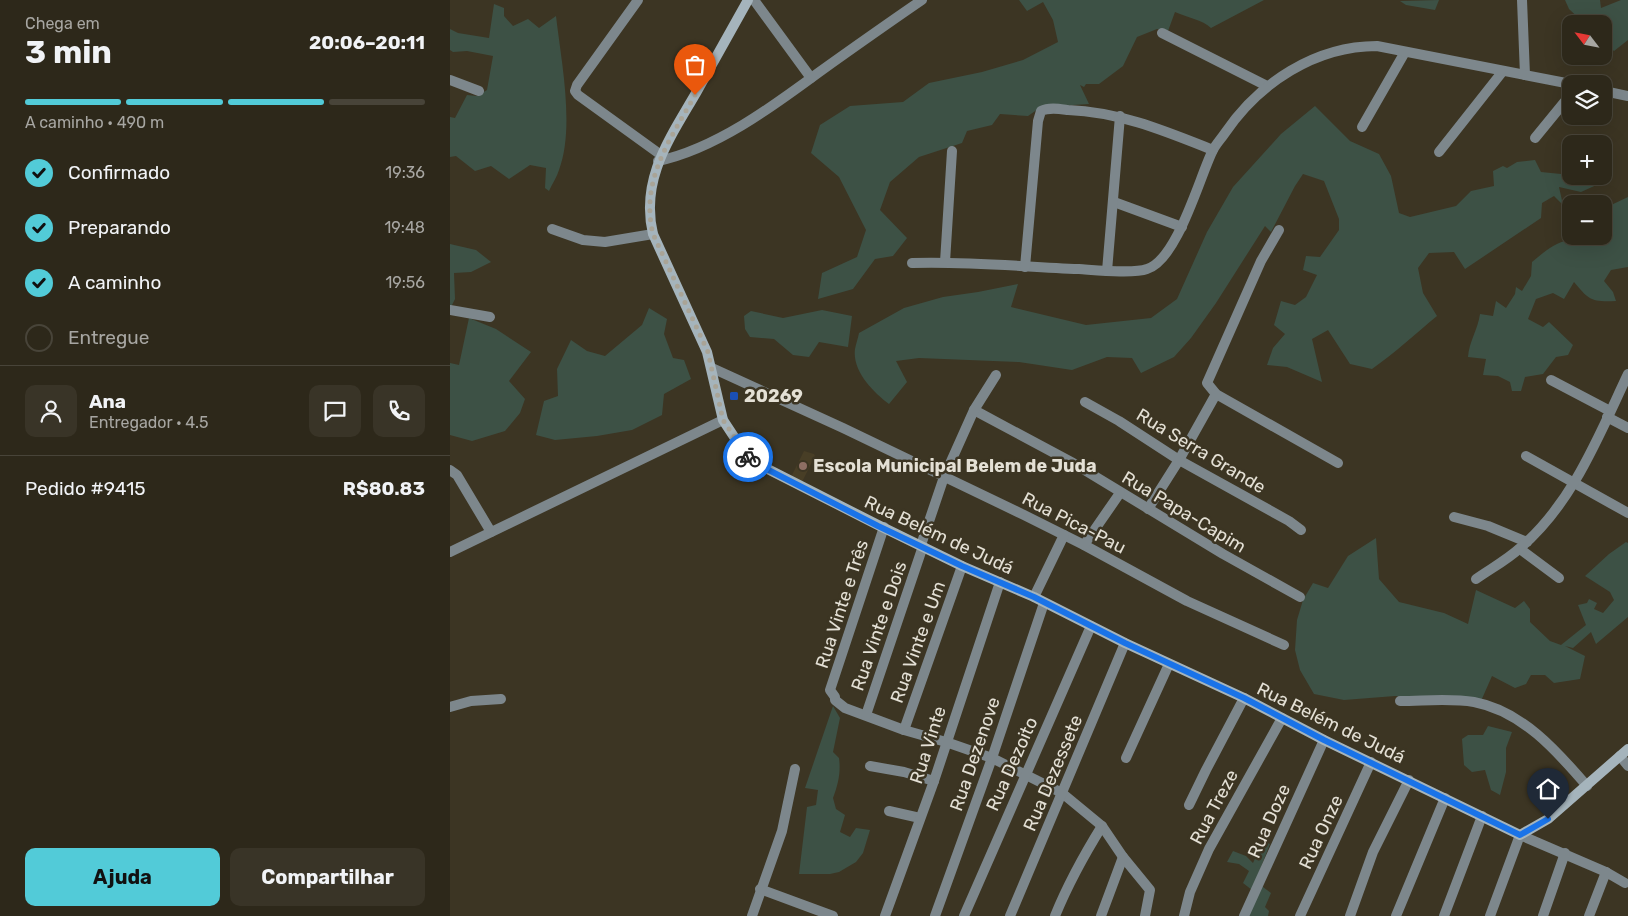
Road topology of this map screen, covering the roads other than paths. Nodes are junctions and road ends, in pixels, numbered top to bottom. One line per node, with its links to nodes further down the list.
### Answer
1 (638, 0): 24 (street)
2 (748, 0): 24 (street, Rua Belém de Judá)
3 (754, 0): 10 (street)
4 (922, 0): 10 (street)
5 (1522, 0): 9 (street)
6 (1162, 33): 13 (street)
7 (1405, 52): 8 (street); 13 (street); 19 (street)
8 (1503, 71): 9 (street); 23 (street)
9 (1525, 75): 12 (street)
10 (812, 78): 24 (street)
11 (450, 80): 14 (street)
12 (1562, 82)
13 (1268, 86): 21 (street)
14 (479, 91)
15 (1612, 93): 16 (street)
16 (1628, 96)
17 (1562, 105): 20 (street)
18 (1120, 116): 21 (street); 25 (street); 32 (street)
19 (1362, 127)
20 (1535, 138)
21 (1213, 150): 26 (street)
22 (952, 151): 30 (street)
23 (1439, 152)
24 (660, 158): 29 (street, Rua Belém de Judá)
25 (1114, 202): 26 (street); 33 (street)
26 (1182, 227): 33 (street)
27 (552, 229): 29 (street)
28 (1280, 230): 40 (street)
29 (653, 234): 36 (street, Rua Belém de Judá)
30 (946, 262): 31 (street); 32 (street)
31 (912, 263)
32 (1026, 267): 33 (street)
33 (1107, 271)
34 (450, 310): 35 (street)
35 (490, 317)
36 (712, 368): 44 (street, Rua Belém de Judá); 50 (street, Rua Pica-Pau)
37 (1628, 374): 43 (street)
38 (996, 375): 42 (street)
39 (1551, 380): 43 (street)
40 (1216, 394): 47 (street); 48 (street)
41 (1085, 402): 47 (street, Rua Serra Grande)
42 (974, 410): 50 (street); 52 (street, Rua Papa-Capim)
43 (1609, 414): 45 (street); 51 (street)
44 (723, 420): 56 (street, Rua Belém de Judá); 58 (street)
45 (1628, 428)
46 (1526, 456): 51 (street)
47 (1179, 460): 53 (street); 57 (street, Rua Serra Grande)
48 (1338, 463)
49 (450, 470): 58 (street)
50 (944, 477): 59 (street, Rua Pica-Pau); 62 (street)
51 (1574, 483): 54 (street); 61 (street)
52 (1120, 493): 53 (street, Rua Papa-Capim); 60 (street)
53 (1148, 509): 69 (street, Rua Papa-Capim)
54 (1628, 513)
55 (1454, 517): 61 (street)
56 (884, 527): 62 (street, Rua Belém de Judá); 79 (street, Rua Vinte e Três)
57 (1301, 530)
58 (491, 532): 63 (street)
59 (1064, 535): 60 (street, Rua Pica-Pau); 68 (street)
60 (1084, 545): 73 (street, Rua Pica-Pau)
61 (1523, 545): 65 (street); 66 (street)
62 (922, 546): 64 (street, Rua Belém de Judá); 79 (street, Rua Vinte e Dois)
63 (450, 552)
64 (962, 566): 67 (street, Rua Belém de Judá); 81 (street, Rua Vinte e Um)
65 (1476, 578)
66 (1559, 578)
67 (1000, 582): 68 (street, Rua Belém de Judá); 83 (street, Rua Vinte)
68 (1034, 597): 70 (street, Rua Belém de Judá)
69 (1300, 597)
70 (1044, 603): 71 (street, Rua Belém de Judá); 86 (street, Rua Dezenove)
71 (1090, 626): 72 (street, Rua Belém de Judá); 92 (street, Rua Dezoito)
72 (1125, 643): 74 (street, Rua Belém de Judá); 96 (street, Rua Dezessete)
73 (1284, 645)
74 (1169, 664): 75 (street, Rua Belém de Judá); 87 (street)
75 (1244, 698): 80 (street, Rua Belém de Judá); 98 (street)
76 (501, 699): 78 (street)
77 (1400, 701): 95 (street)
78 (450, 707)
79 (866, 715): 81 (street)
80 (1282, 718): 82 (street, Rua Belém de Judá); 118 (street, Rua Treze)
81 (904, 730): 83 (street)
82 (1324, 740): 88 (street, Rua Belém de Judá); 119 (street, Rua Doze)
83 (946, 742): 86 (street); 94 (street, Rua Vinte)
84 (1628, 749): 85 (street)
85 (1620, 756): 90 (street); 95 (street)
86 (992, 758): 92 (street); 112 (street, Rua Dezenove)
87 (1126, 758)
88 (1371, 762): 93 (street, Rua Belém de Judá); 120 (street, Rua Onze)
89 (870, 766): 94 (street)
90 (1628, 766)
91 (795, 769): 108 (street)
92 (1026, 774): 96 (street); 113 (street, Rua Dezoito)
93 (1409, 780): 97 (street, Rua Belém de Judá); 121 (street)
94 (934, 781): 101 (street, Rua Vinte)
95 (1587, 786): 103 (street)
96 (1062, 793): 102 (street); 114 (street, Rua Dezessete)
97 (1445, 798): 100 (street, Rua Belém de Judá); 122 (street)
98 (1189, 805)
99 (889, 811): 101 (street)
100 (1482, 816): 103 (street, Rua Belém de Judá); 123 (street)
101 (920, 818): 111 (street, Rua Vinte)
102 (1102, 826): 105 (street); 115 (street)
103 (1520, 835): 104 (street, Rua Belém de Judá); 124 (street)
104 (1564, 853): 106 (street, Rua Belém de Judá); 125 (street)
105 (1123, 858): 116 (street); 117 (street)
106 (1606, 872): 107 (street, Rua Belém de Judá); 126 (street)
107 (1626, 883)
108 (760, 889): 109 (street); 110 (street)
109 (752, 916)
110 (833, 916)
111 (885, 916)
112 (935, 916)
113 (964, 916)
114 (1010, 916)
115 (1056, 916)
116 (1101, 916)
117 (1145, 916)
118 (1184, 916)
119 (1244, 916)
120 (1300, 916)
121 (1350, 916)
122 (1396, 916)
123 (1444, 916)
124 (1490, 916)
125 (1543, 916)
126 (1589, 916)

